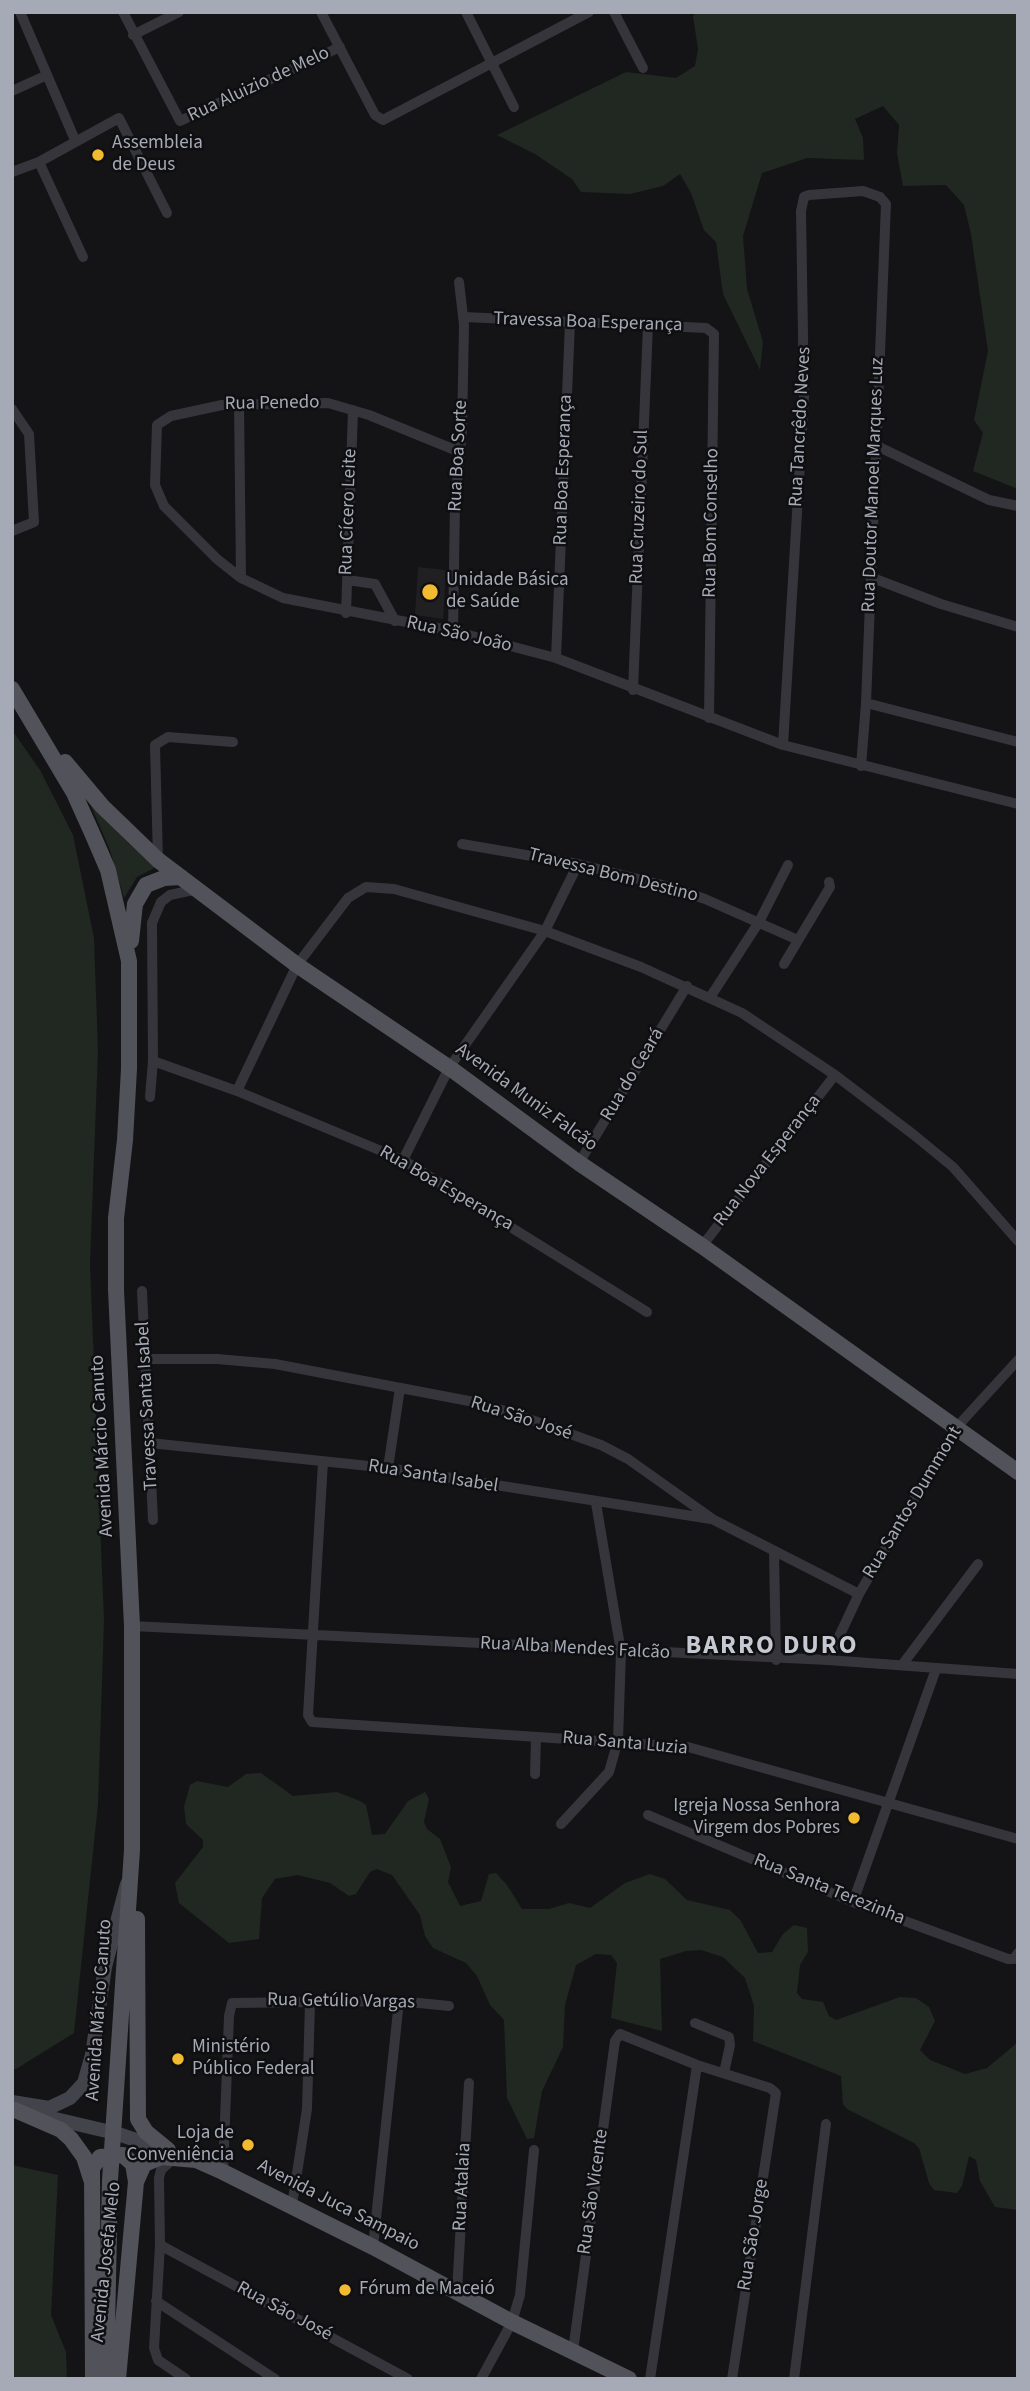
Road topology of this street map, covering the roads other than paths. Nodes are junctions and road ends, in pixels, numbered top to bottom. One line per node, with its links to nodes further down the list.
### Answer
1 (20, 12): 12 (street)
2 (123, 12): 8 (street)
3 (179, 12): 8 (street)
4 (321, 12): 9 (street)
5 (466, 12): 10 (street)
6 (589, 12): 10 (street)
7 (614, 12): 11 (street)
8 (133, 35): 9 (street, Rua Aluizio de Melo)
9 (340, 47): 10 (street)
10 (492, 65): 14 (street)
11 (643, 68)
12 (47, 75): 13 (street); 15 (street)
13 (12, 91)
14 (514, 107)
15 (75, 140): 16 (street); 19 (street)
16 (39, 162): 17 (street); 20 (street)
17 (12, 172)
18 (886, 204): 30 (street, Rua Doutor Manoel Marques Luz); 49 (street, Rua Tancrêdo Neves)
19 (167, 213)
20 (83, 257)
21 (460, 282): 22 (street, Rua Boa Sorte)
22 (464, 317): 23 (street, Travessa Boa Esperança); 31 (street, Rua Boa Sorte)
23 (570, 323): 24 (street, Travessa Boa Esperança); 41 (street, Rua Boa Esperança)
24 (648, 325): 25 (street, Travessa Boa Esperança); 43 (street, Rua Cruzeiro do Sul)
25 (711, 329): 45 (street, Rua Bom Conselho)
26 (239, 403): 28 (street, Rua Penedo); 29 (street, Rua Penedo); 35 (street)
27 (12, 409): 33 (street)
28 (353, 410): 31 (street, Rua Penedo); 36 (street, Rua Cícero Leite)
29 (161, 420): 35 (street, Rua São João)
30 (875, 445): 32 (street); 34 (street, Rua Doutor Manoel Marques Luz)
31 (460, 452): 40 (street, Rua Boa Sorte)
32 (1018, 506)
33 (12, 531)
34 (870, 577): 39 (street); 44 (street, Rua Doutor Manoel Marques Luz)
35 (241, 578): 37 (street, Rua São João)
36 (347, 580): 37 (street, Rua Cícero Leite); 38 (street)
37 (346, 613): 38 (street, Rua São João)
38 (395, 621): 40 (street, Rua São João)
39 (1018, 627)
40 (453, 631): 41 (street, Rua São João)
41 (556, 658): 43 (street, Rua São João)
42 (12, 690): 46 (main road)
43 (633, 690): 45 (street, Rua São João)
44 (866, 703): 48 (street); 50 (street, Rua Doutor Manoel Marques Luz)
45 (709, 718): 49 (street, Rua São João)
46 (37, 729): 53 (main road, Avenida Muniz Falcão); 62 (main road, Avenida Márcio Canuto)
47 (233, 742): 53 (street)
48 (1018, 742)
49 (783, 745): 50 (street, Rua São João)
50 (861, 766): 51 (street, Rua São João)
51 (1018, 804)
52 (463, 844): 54 (street, Travessa Bom Destino)
53 (158, 860): 56 (main road, Avenida Muniz Falcão)
54 (578, 864): 59 (street, Travessa Bom Destino); 60 (street)
55 (788, 865): 59 (street)
56 (181, 877): 58 (main road, Avenida Muniz Falcão); 62 (main road)
57 (829, 882): 61 (street)
58 (198, 889): 64 (main road, Avenida Muniz Falcão); 67 (street)
59 (759, 922): 61 (street, Travessa Bom Destino); 66 (street)
60 (545, 931): 64 (street); 65 (street); 68 (street)
61 (797, 940): 63 (street)
62 (129, 961): 92 (main road, Avenida Márcio Canuto)
63 (784, 964)
64 (297, 965): 68 (main road, Avenida Muniz Falcão); 70 (street)
65 (687, 986): 66 (street); 73 (street, Rua do Ceará)
66 (711, 996): 69 (street)
67 (153, 1061): 70 (street, Rua Boa Esperança); 71 (street)
68 (449, 1068): 72 (street); 73 (main road, Avenida Muniz Falcão)
69 (835, 1075): 74 (street); 75 (street, Rua Nova Esperança)
70 (237, 1091): 72 (street, Rua Boa Esperança)
71 (150, 1097)
72 (403, 1160): 77 (street, Rua Boa Esperança)
73 (579, 1163): 75 (main road, Avenida Muniz Falcão)
74 (1018, 1241)
75 (702, 1246): 81 (main road, Avenida Muniz Falcão)
76 (142, 1291): 78 (street, Travessa Santa Isabel)
77 (647, 1312)
78 (146, 1359): 80 (street, Rua São José); 82 (street, Travessa Santa Isabel)
79 (1018, 1360): 81 (street, Rua Santos Dummont)
80 (400, 1388): 84 (street); 88 (street, Rua São José)
81 (955, 1429): 85 (main road, Avenida Muniz Falcão); 91 (street, Rua Santos Dummont)
82 (149, 1443): 83 (street, Rua Santa Isabel); 87 (street, Travessa Santa Isabel)
83 (323, 1462): 84 (street, Rua Santa Isabel); 93 (street)
84 (388, 1468): 86 (street, Rua Santa Isabel)
85 (1018, 1472)
86 (596, 1503): 88 (street, Rua Santa Isabel); 94 (street)
87 (153, 1520)
88 (714, 1520): 89 (street, Rua São José)
89 (774, 1552): 91 (street, Rua São José); 95 (street)
90 (978, 1564): 97 (street)
91 (859, 1594): 96 (street, Rua Santos Dummont)
92 (132, 1626): 93 (street, Rua Alba Mendes Falcão); 107 (main road, Avenida Márcio Canuto)
93 (313, 1633): 94 (street, Rua Alba Mendes Falcão); 100 (street, Rua Santa Luzia)
94 (621, 1652): 95 (street, Rua Alba Mendes Falcão); 101 (street)
95 (776, 1660): 96 (street, Rua Alba Mendes Falcão)
96 (828, 1660): 97 (street, Rua Alba Mendes Falcão)
97 (902, 1665): 98 (street, Rua Alba Mendes Falcão)
98 (936, 1669): 99 (street, Rua Alba Mendes Falcão); 103 (street)
99 (1018, 1674)
100 (536, 1737): 101 (street, Rua Santa Luzia); 102 (street)
101 (618, 1740): 103 (street, Rua Santa Luzia); 105 (street)
102 (535, 1774)
103 (888, 1801): 106 (street, Rua Santa Luzia); 109 (street)
104 (648, 1815): 109 (street, Rua Santa Terezinha)
105 (561, 1824)
106 (1018, 1839)
107 (132, 1850): 108 (main road, Avenida Márcio Canuto); 121 (main road)
108 (131, 1873): 118 (main road); 126 (main road, Avenida Márcio Canuto)
109 (853, 1902): 110 (street, Rua Santa Terezinha)
110 (1015, 1956)
111 (399, 2001): 112 (street, Rua Getúlio Vargas); 113 (street, Rua Getúlio Vargas); 129 (street)
112 (310, 2002): 123 (street, Rua Getúlio Vargas); 127 (street)
113 (449, 2006)
114 (695, 2023): 116 (street)
115 (697, 2065): 116 (street); 133 (street, Rua São Vicente); 142 (street)
116 (724, 2073): 143 (street, Rua São Jorge)
117 (469, 2083): 130 (street, Rua Atalaia)
118 (13, 2107): 121 (main road); 124 (main road)
119 (827, 2124): 144 (street)
120 (534, 2150): 132 (street)
121 (166, 2152): 122 (main road, Avenida Josefa Melo); 125 (main road, Avenida Josefa Melo); 128 (street)
122 (196, 2160): 123 (main road, Avenida Juca Sampaio)
123 (223, 2172): 127 (main road, Avenida Juca Sampaio)
124 (91, 2174): 125 (main road); 134 (main road)
125 (135, 2175): 136 (main road, Avenida Josefa Melo)
126 (110, 2180): 135 (main road, Avenida Josefa Melo)
127 (292, 2205): 129 (main road, Avenida Juca Sampaio)
128 (160, 2245): 131 (street); 139 (street, Rua São José)
129 (373, 2247): 130 (main road, Avenida Juca Sampaio)
130 (457, 2291): 132 (main road, Avenida Juca Sampaio)
131 (156, 2301): 137 (street); 138 (street)
132 (512, 2322): 133 (main road, Avenida Juca Sampaio); 140 (street)
133 (573, 2351): 141 (main road, Avenida Juca Sampaio)
134 (93, 2379)
135 (106, 2379)
136 (118, 2379)
137 (186, 2379)
138 (275, 2379)
139 (408, 2379)
140 (481, 2379)
141 (629, 2379)
142 (650, 2379)
143 (732, 2379)
144 (793, 2379)

